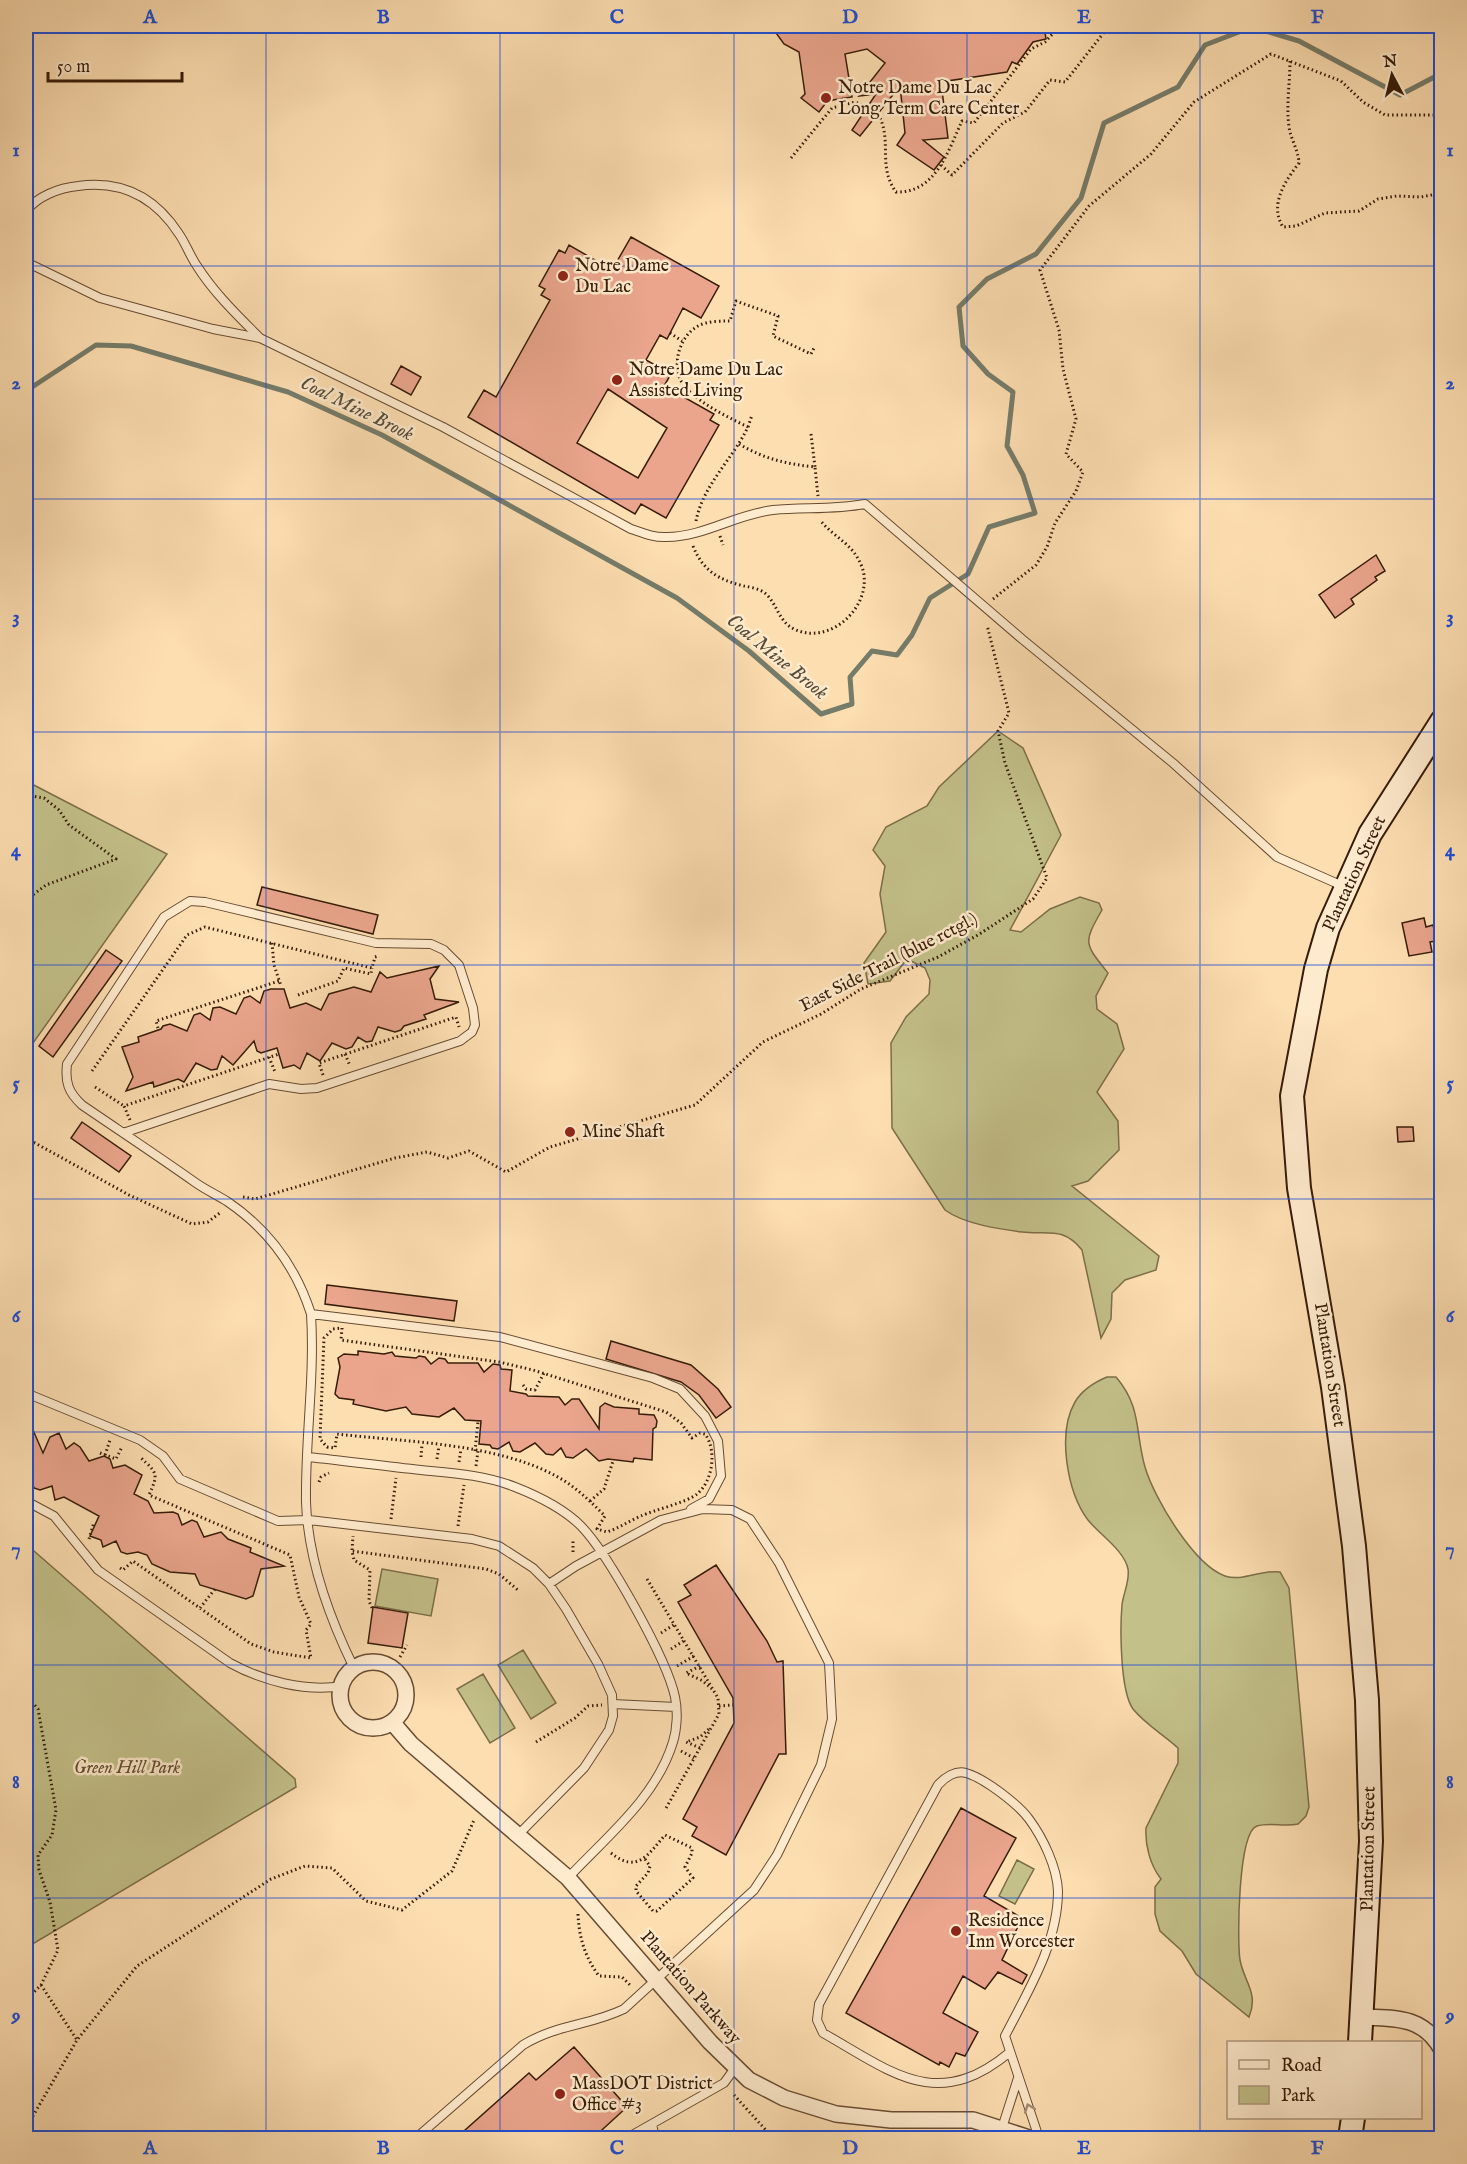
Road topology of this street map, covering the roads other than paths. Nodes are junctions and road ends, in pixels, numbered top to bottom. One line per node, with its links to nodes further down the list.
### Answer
1 (26, 211): 3 (lane)
2 (26, 262): 3 (lane)
3 (260, 338): 5 (lane)
4 (1442, 722): 5 (main road, Plantation Street)
5 (1346, 887): 23 (main road, Plantation Street)
6 (123, 1133): 6 (lane); 7 (lane)
7 (311, 1314): 9 (lane); 11 (lane)
8 (26, 1392): 12 (lane)
9 (308, 1457): 12 (lane); 13 (lane)
10 (26, 1501): 16 (lane)
11 (687, 1512): 13 (lane); 22 (lane)
12 (309, 1520): 14 (lane); 15 (lane)
13 (602, 1551): 14 (lane); 18 (lane)
14 (549, 1584): 17 (lane)
15 (354, 1668): 16 (street); 19 (street)
16 (342, 1686): 19 (street)
17 (613, 1704): 18 (lane); 20 (lane)
18 (676, 1707): 21 (lane)
19 (392, 1722): 20 (street, Plantation Parkway)
20 (518, 1835): 21 (street, Plantation Parkway)
21 (568, 1878): 22 (street, Plantation Parkway)
22 (657, 1980): 27 (street, Plantation Parkway); 32 (lane)
23 (1363, 2017): 24 (main road, Plantation Street); 25 (street)
24 (1360, 2041)
25 (1442, 2050)
26 (1010, 2052): 26 (lane); 28 (lane)
27 (735, 2068): 30 (lane); 31 (street, Plantation Parkway)
28 (1018, 2078): 31 (lane); 36 (lane, one-way to 28)
29 (1353, 2119): 37 (main road)
30 (652, 2124): 33 (lane); 34 (lane)
31 (1002, 2128): 35 (street, Plantation Parkway)
32 (416, 2139)
33 (627, 2139)
34 (655, 2139)
35 (1029, 2139)
36 (1039, 2139)
37 (1350, 2139)

